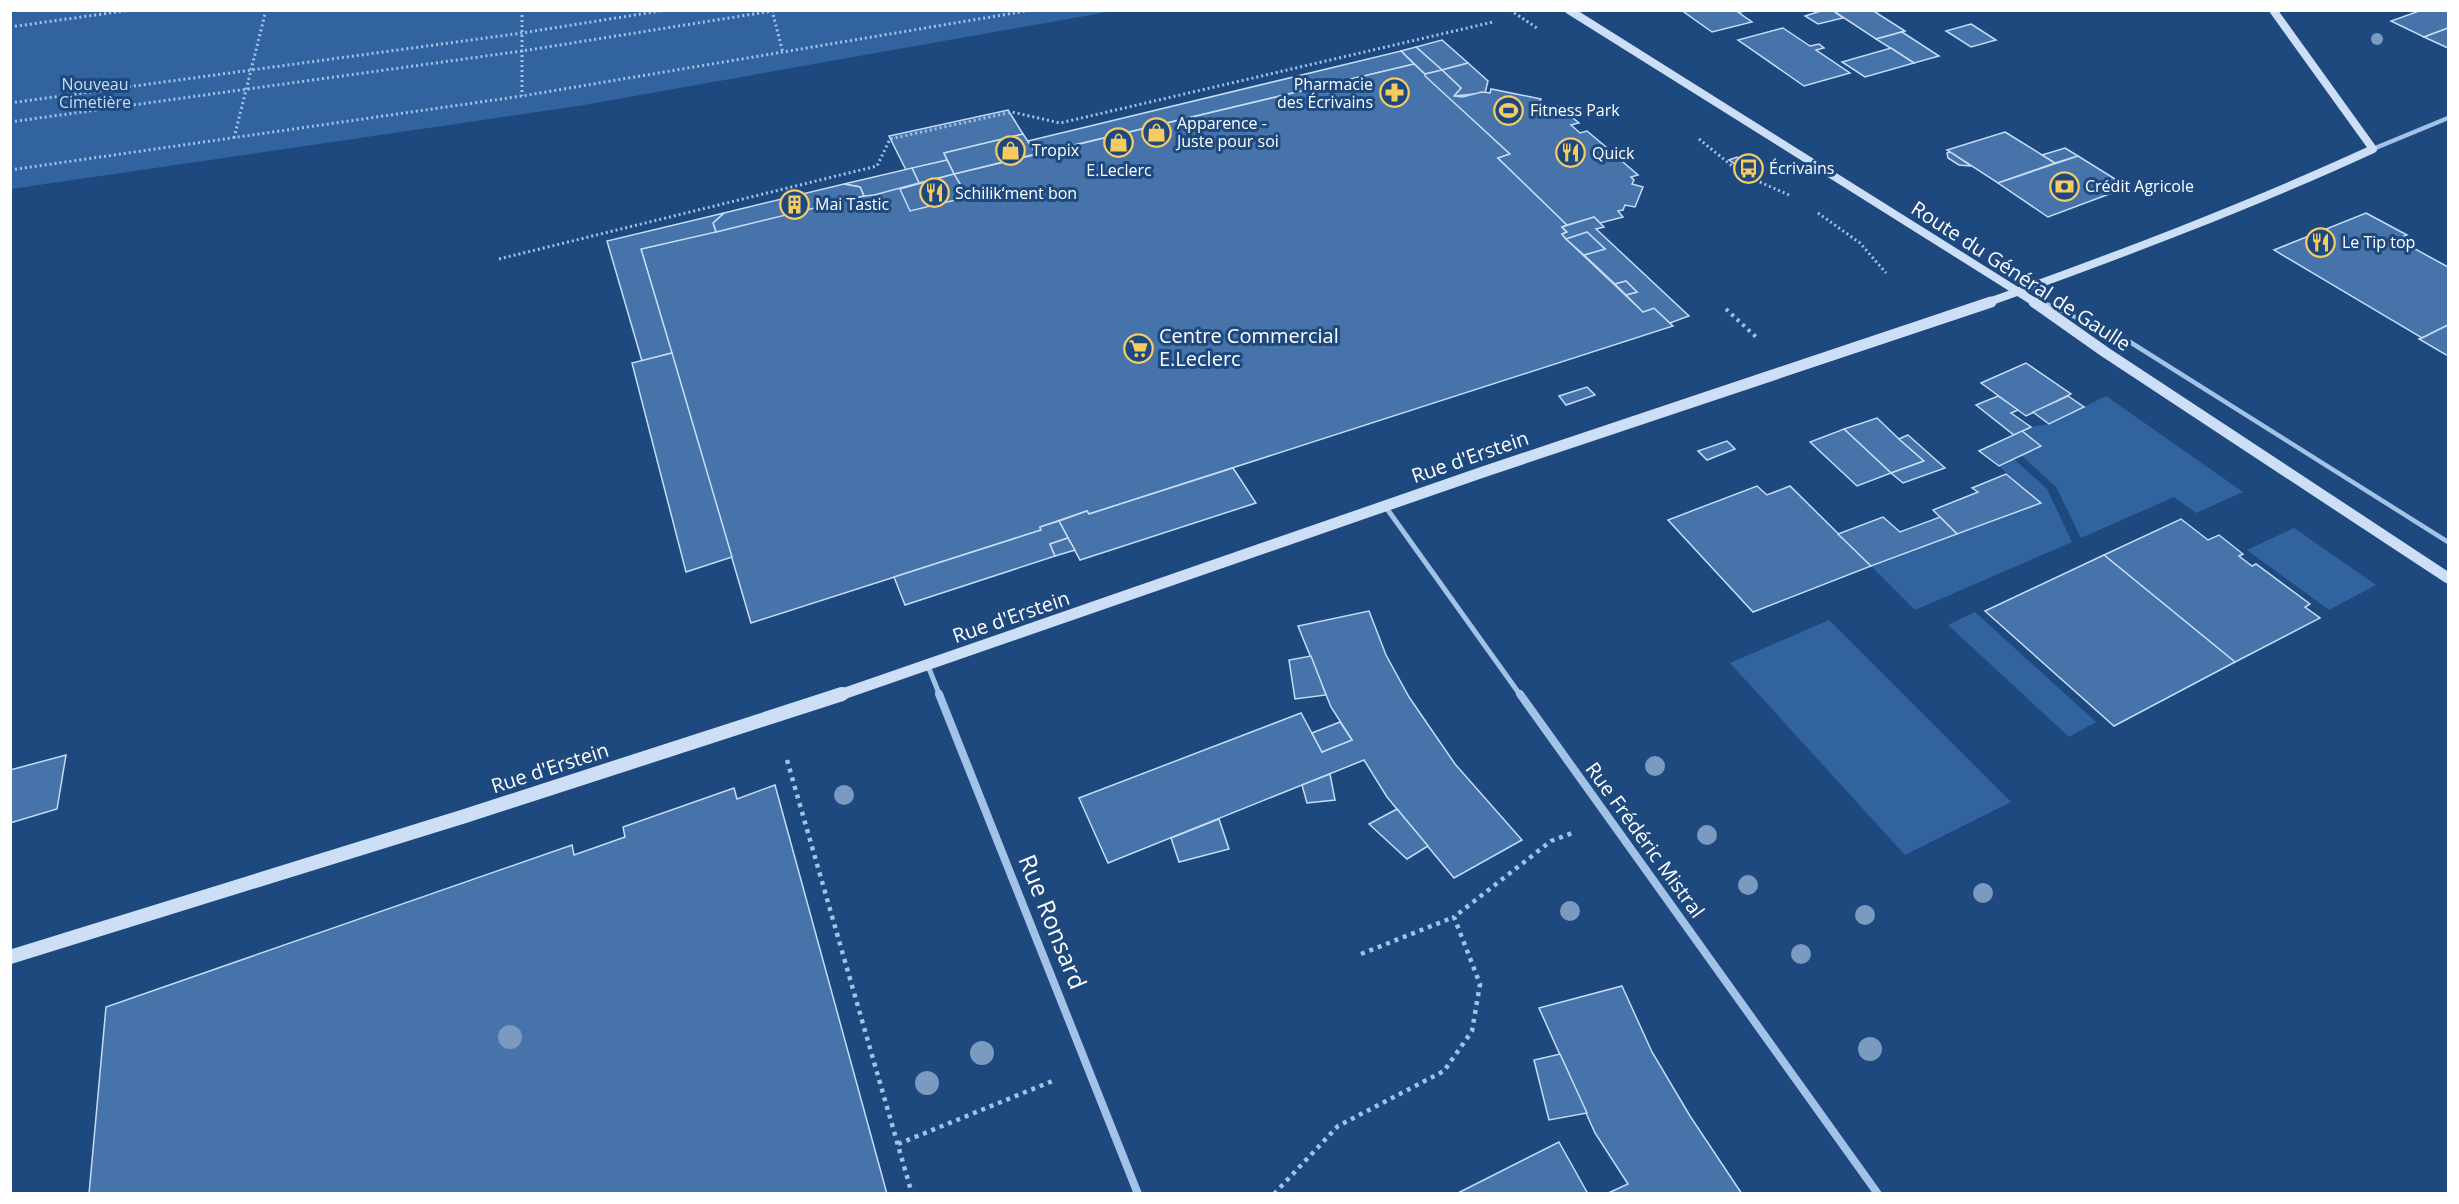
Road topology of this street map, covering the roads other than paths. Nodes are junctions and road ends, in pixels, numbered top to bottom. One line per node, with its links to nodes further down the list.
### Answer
1 (1569, 10): 5 (street, Route du Général de Gaulle)
2 (2273, 10): 4 (street)
3 (2448, 118): 4 (street)
4 (2373, 148): 5 (street, Rue d'Erstein)
5 (2017, 290): 6 (street, Rue d'Erstein); 7 (lane); 8 (street, Route du Général de Gaulle)
6 (1385, 506): 9 (street, Rue d'Erstein); 12 (street, Rue Frédéric Mistral)
7 (2448, 542)
8 (2448, 578)
9 (928, 666): 10 (street, Rue d'Erstein); 11 (street, Rue Ronsard)
10 (10, 957)
11 (1138, 1194)
12 (1878, 1194)

